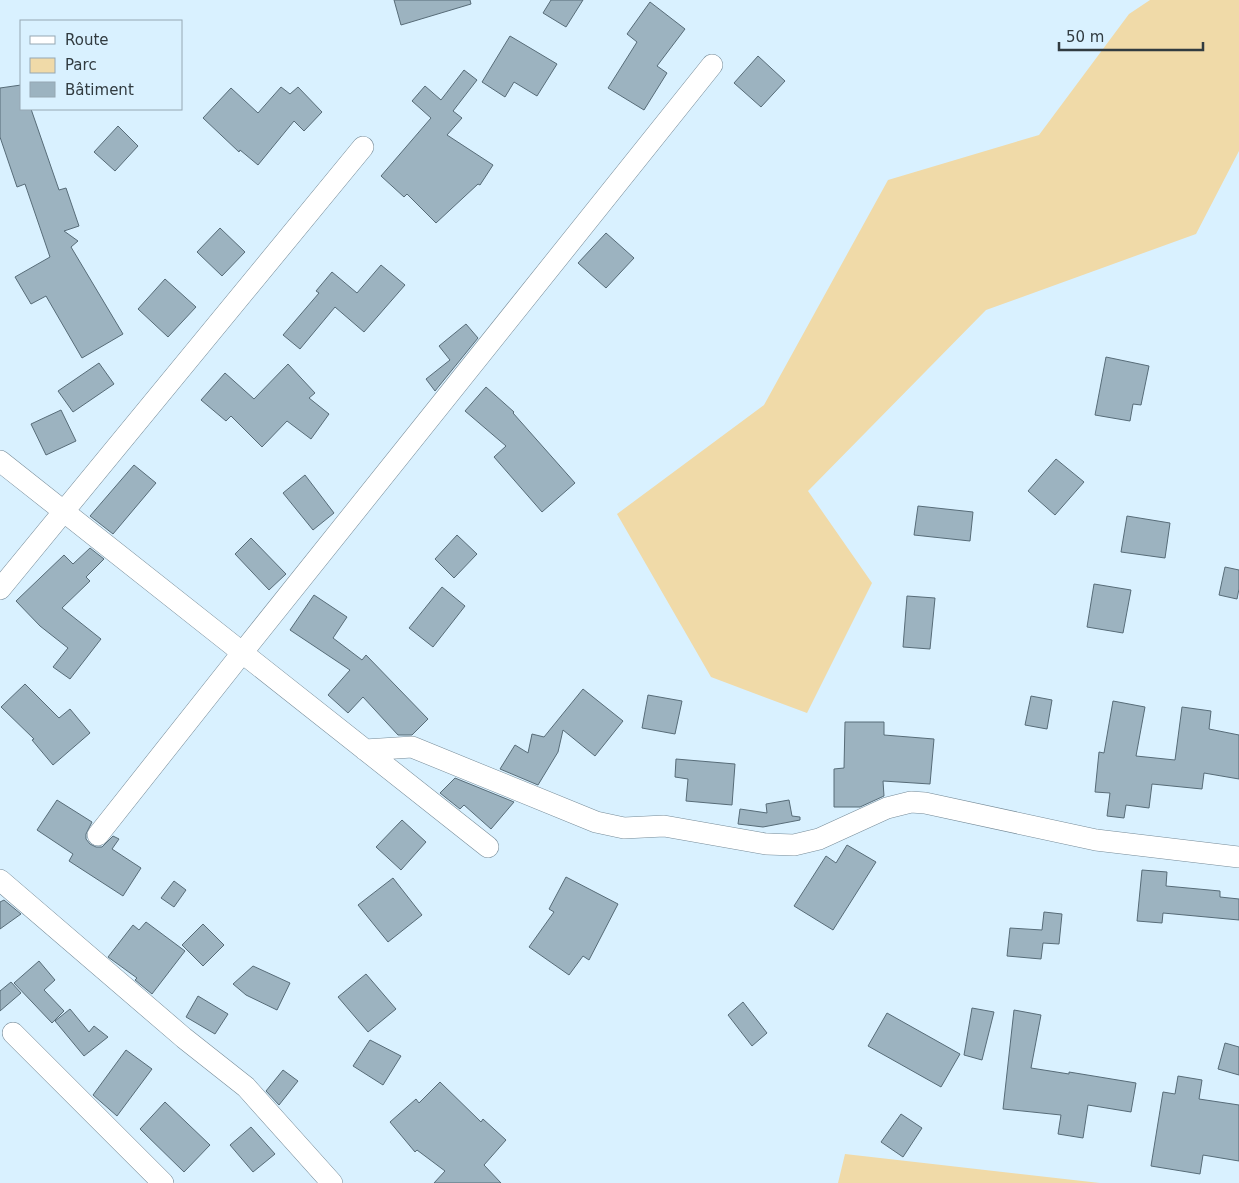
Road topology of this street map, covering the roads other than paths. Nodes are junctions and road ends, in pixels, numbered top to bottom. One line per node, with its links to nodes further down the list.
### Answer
1 (712, 66): 6 (street)
2 (363, 147): 4 (street)
3 (0, 461): 4 (street)
4 (63, 511): 5 (street); 6 (street)
5 (0, 589)
6 (242, 652): 7 (street); 8 (street)
7 (365, 750): 9 (street); 10 (street)
8 (98, 835)
9 (488, 847)
10 (1239, 857)
11 (0, 880): 14 (street)
12 (13, 1033): 13 (street)
13 (163, 1183)
14 (332, 1183)

